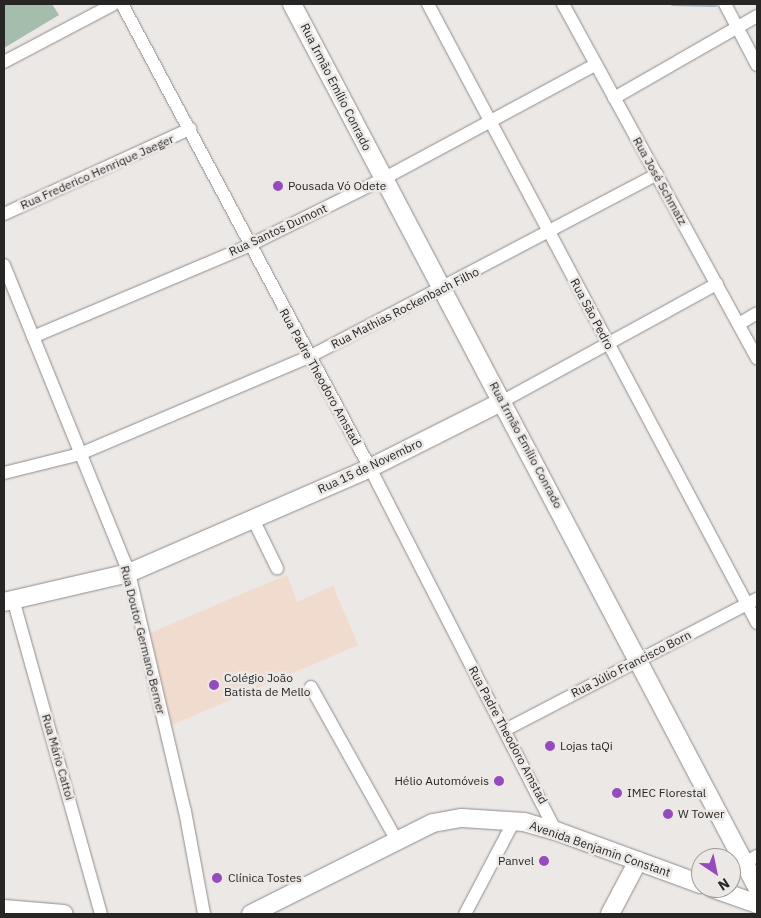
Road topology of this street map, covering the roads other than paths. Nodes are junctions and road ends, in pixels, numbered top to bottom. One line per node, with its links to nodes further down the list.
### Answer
1 (114, 4): 9 (street)
2 (122, 4): 14 (street, Rua Padre Theodoro Amstad)
3 (292, 4): 16 (street, Rua Irmão Emílio Conrado)
4 (428, 4): 13 (street, Rua São Pedro)
5 (563, 4): 10 (street, Rua José Schmatz)
6 (724, 4): 8 (street)
7 (757, 16): 8 (street)
8 (736, 26): 11 (street); 12 (street)
9 (4, 62)
10 (595, 65): 12 (street, Rua José Schmatz); 13 (street, Rua Santos Dumont)
11 (757, 65)
12 (614, 98): 15 (street, Rua José Schmatz)
13 (490, 119): 16 (street, Rua Santos Dumont); 18 (street, Rua São Pedro)
14 (190, 129): 17 (street, Rua Frederico Henrique Jaeger); 19 (street, Rua Padre Theodoro Amstad)
15 (657, 174): 18 (street, Rua Mathias Rockenbach Filho); 21 (street, Rua José Schmatz)
16 (384, 179): 19 (street, Rua Santos Dumont); 22 (street, Rua Irmão Emílio Conrado)
17 (4, 214)
18 (549, 233): 22 (street, Rua Mathias Rockenbach Filho); 26 (street, Rua São Pedro)
19 (248, 246): 25 (street, Rua Santos Dumont); 27 (street, Rua Padre Theodoro Amstad)
20 (4, 265): 25 (street, Rua Doutor Germano Berner)
21 (717, 284): 24 (street, Rua José Schmatz); 26 (street, Rua 15 de Novembro)
22 (444, 289): 27 (street, Rua Mathias Rockenbach Filho); 29 (street, Rua Irmão Emílio Conrado)
23 (757, 313): 24 (street)
24 (739, 324): 28 (street, Rua José Schmatz)
25 (33, 337): 30 (street, Rua Doutor Germano Berner)
26 (609, 344): 29 (street, Rua 15 de Novembro); 37 (street, Rua São Pedro)
27 (309, 357): 30 (street, Rua Mathias Rockenbach Filho); 31 (street, Rua Padre Theodoro Amstad)
28 (757, 358)
29 (503, 401): 31 (street, Rua 15 de Novembro); 39 (street, Rua Irmão Emílio Conrado)
30 (80, 454): 32 (street, Rua Mathias Rockenbach Filho); 35 (street, Rua Doutor Germano Berner)
31 (370, 468): 33 (street, Rua 15 de Novembro); 41 (street, Rua Padre Theodoro Amstad)
32 (4, 473)
33 (253, 519): 34 (street); 35 (street, Rua 15 de Novembro)
34 (277, 568)
35 (128, 573): 36 (street, Rua 15 de Novembro); 54 (street, Rua Doutor Germano Berner)
36 (9, 600): 53 (street, Rua Mário Cattoi)
37 (752, 602): 38 (street, Rua São Pedro); 39 (street, Rua Júlio Francisco Born)
38 (757, 623)
39 (639, 658): 41 (street, Rua Júlio Francisco Born); 45 (street, Rua Irmão Emílio Conrado)
40 (311, 688): 44 (street)
41 (505, 730): 43 (street, Rua Padre Theodoro Amstad)
42 (514, 821): 43 (street, Avenida Benjamin Constant); 44 (street, Avenida Benjamin Constant); 56 (street)
43 (556, 831): 46 (street, Avenida Benjamin Constant)
44 (397, 841): 55 (street, Avenida Benjamin Constant)
45 (752, 859): 48 (street, Rua Irmão Emílio Conrado)
46 (638, 861): 47 (street, Avenida Benjamin Constant); 57 (street)
47 (691, 880)
48 (757, 888)
49 (740, 898): 50 (street)
50 (757, 904)
51 (4, 909): 52 (street)
52 (64, 914)
53 (101, 914)
54 (204, 914)
55 (251, 914)
56 (465, 914)
57 (610, 914)

